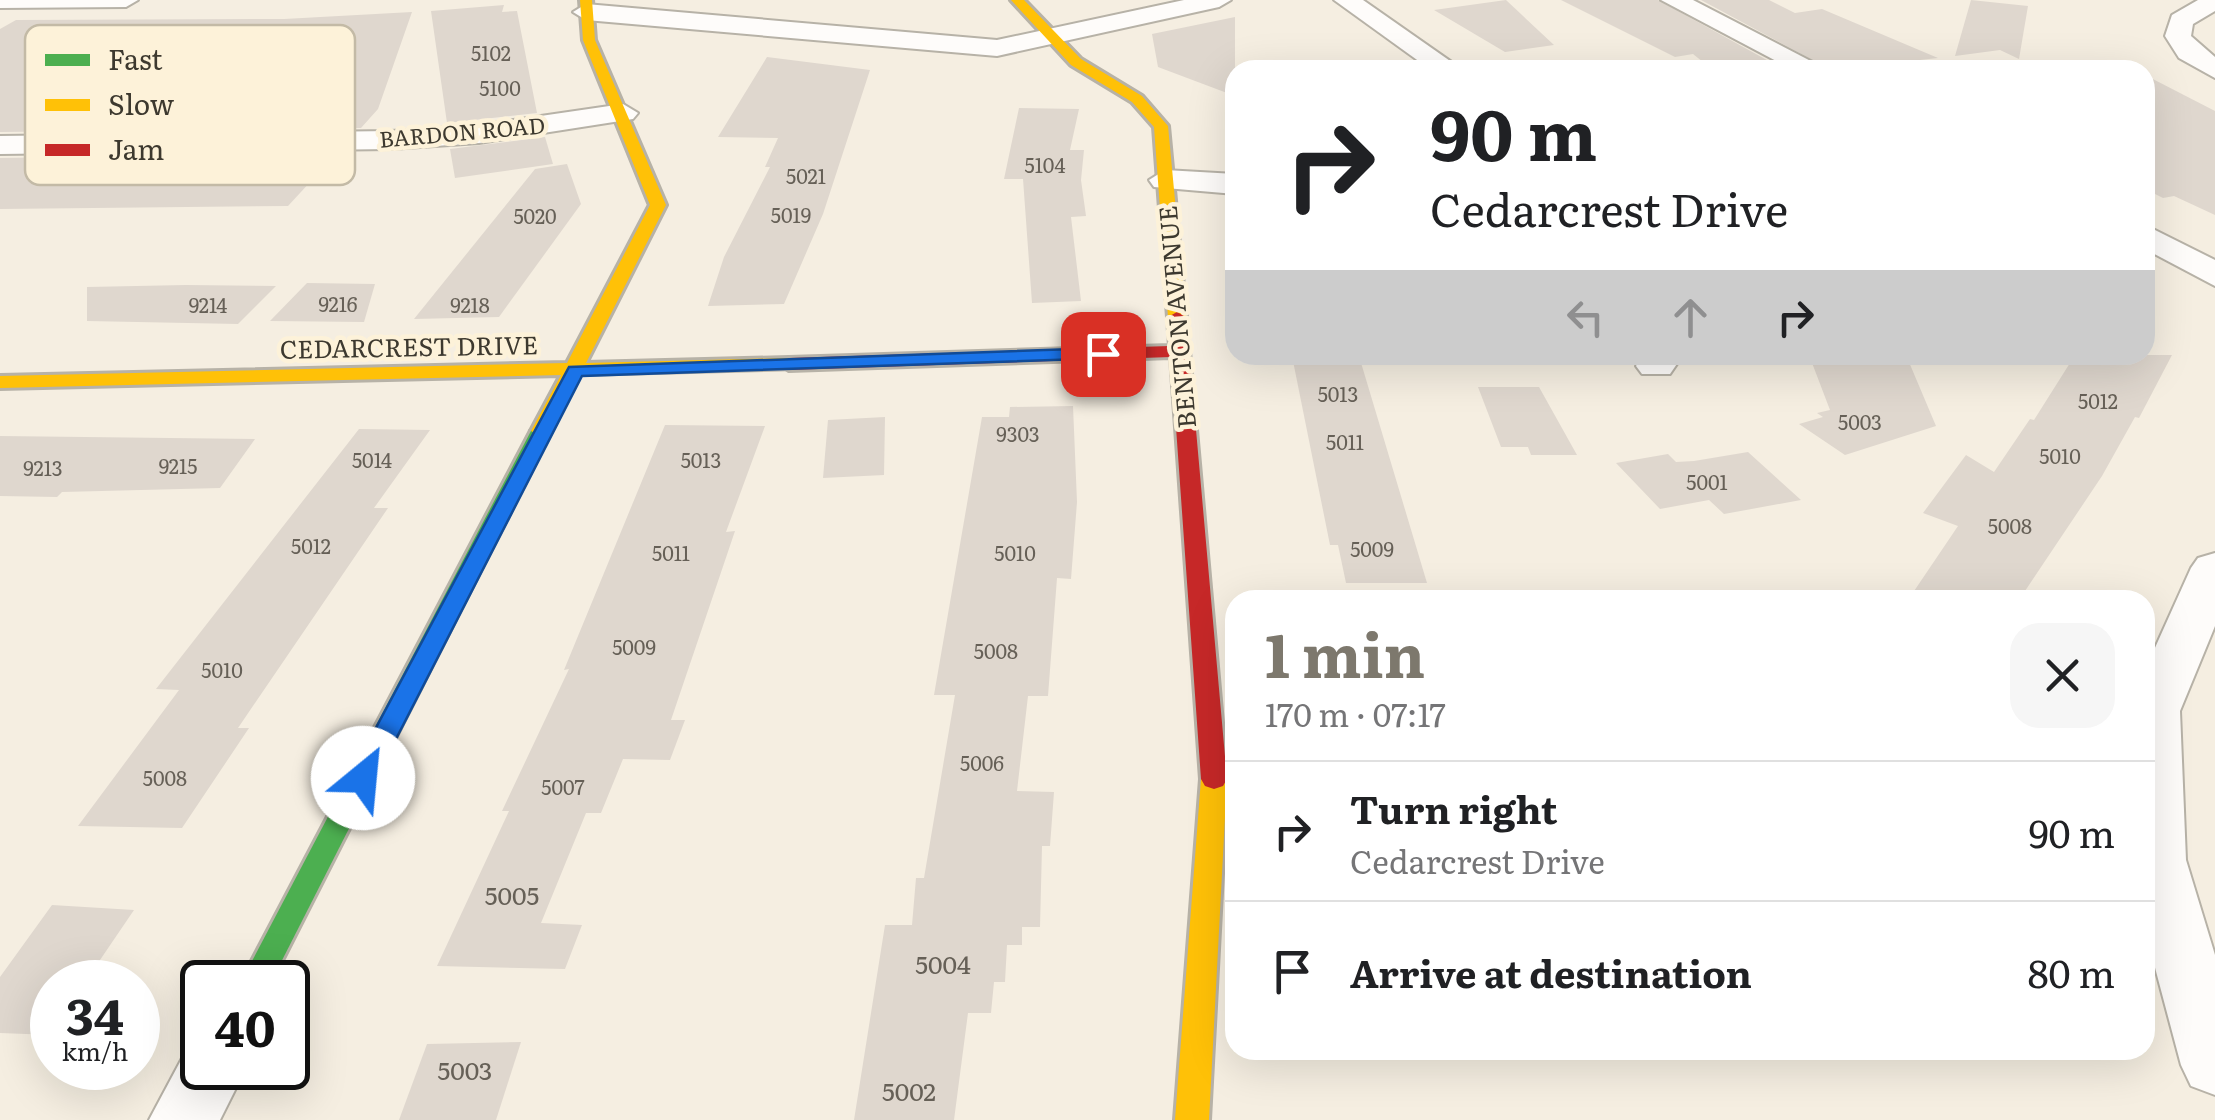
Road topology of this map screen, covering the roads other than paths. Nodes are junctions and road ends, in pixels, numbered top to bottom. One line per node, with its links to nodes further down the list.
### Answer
1 (126, 0): 7 (street)
2 (1017, 0): 9 (street, BENTON AVENUE)
3 (1219, 0): 9 (street)
4 (1346, 0): 10 (street)
5 (1672, 0): 11 (street)
6 (2215, 1): 12 (street)
7 (0, 2)
8 (586, 6): 9 (street); 13 (street)
9 (1050, 35): 17 (street, BENTON AVENUE)
10 (1434, 60)
11 (1794, 60)
12 (2215, 70)
13 (623, 113): 14 (street, BARDON ROAD); 23 (street)
14 (355, 140)
15 (0, 145): 16 (street, BARDON ROAD)
16 (25, 145)
17 (1165, 180): 18 (street); 22 (street, BENTON AVENUE)
18 (1225, 183)
19 (2155, 241): 21 (street)
20 (2155, 273): 21 (street)
21 (2215, 277)
22 (1178, 351): 23 (street, CEDARCREST DRIVE); 32 (street, BENTON AVENUE)
23 (576, 371): 24 (street, CEDARCREST DRIVE); 28 (street)
24 (0, 382)
25 (2215, 568): 26 (street)
26 (2155, 707)
27 (2155, 811): 29 (street)
28 (268, 960)
29 (2215, 1065)
30 (200, 1090): 31 (street)
31 (184, 1120)
32 (1192, 1120)

